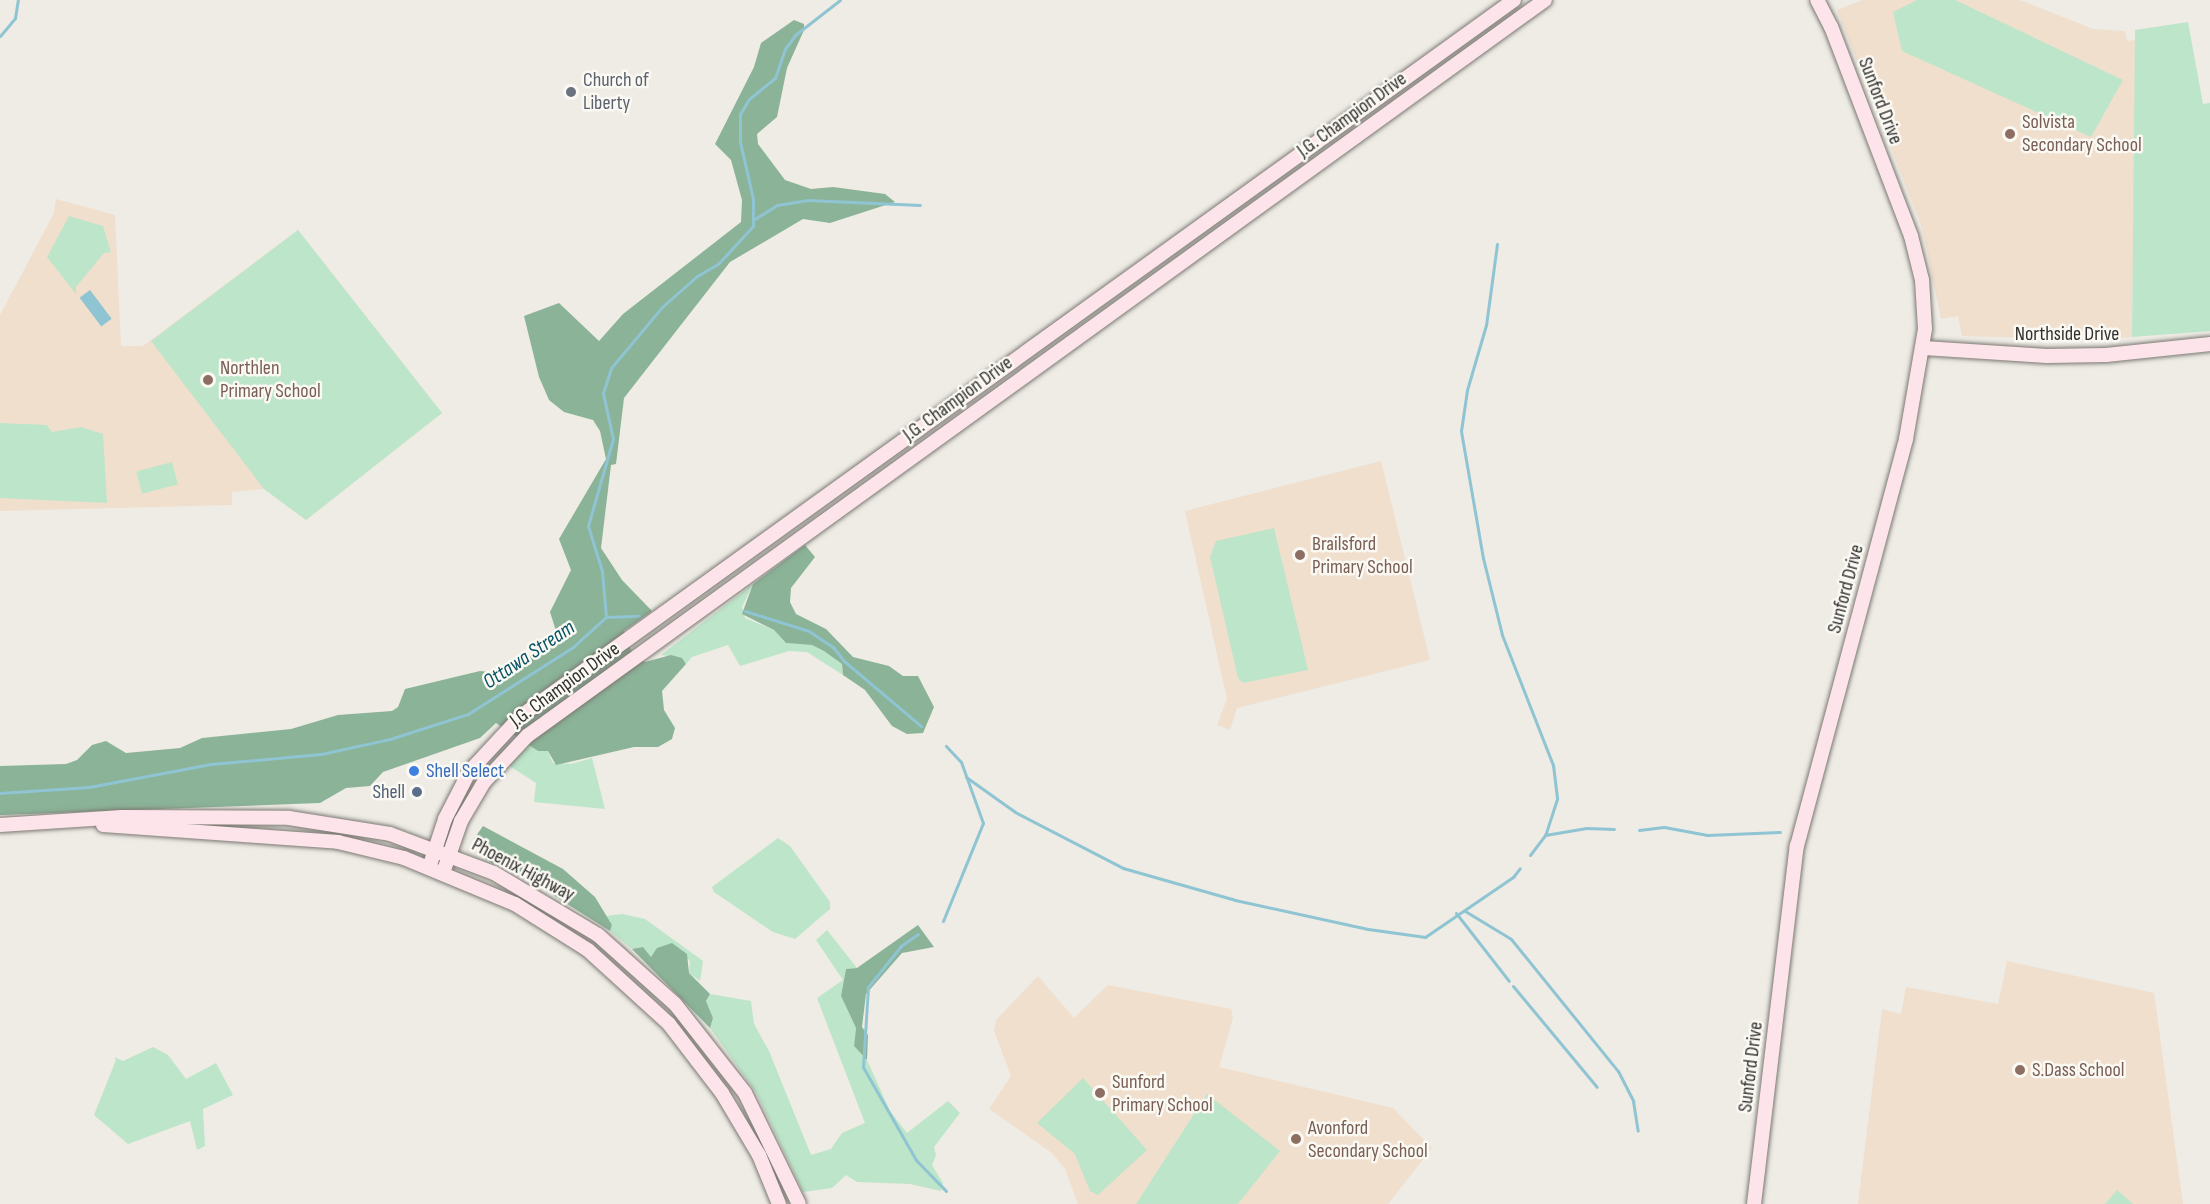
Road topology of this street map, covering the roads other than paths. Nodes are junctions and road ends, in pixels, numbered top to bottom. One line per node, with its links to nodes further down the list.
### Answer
1 (1514, 0): 9 (main road, J.G. Champion Drive)
2 (1545, 0): 6 (main road, J.G. Champion Drive)
3 (1817, 0): 5 (main road, Sunford Drive)
4 (2210, 344): 5 (main road, Northside Drive)
5 (1924, 348): 16 (main road, Sunford Drive)
6 (461, 821): 10 (main road, J.G. Champion Drive); 12 (main road)
7 (89, 822): 8 (main road, Phoenix Highway); 9 (main road, Phoenix Highway); 11 (main road, Phoenix Highway)
8 (0, 825)
9 (434, 848): 10 (main road, Phoenix Highway); 11 (main road, J.G. Champion Drive)
10 (449, 854): 12 (main road, Phoenix Highway); 13 (main road, J.G. Champion Drive)
11 (429, 868): 13 (main road, Phoenix Highway)
12 (487, 870): 15 (main road, Phoenix Highway)
13 (443, 873): 14 (main road, Phoenix Highway)
14 (779, 1204)
15 (799, 1204)
16 (1754, 1204)

